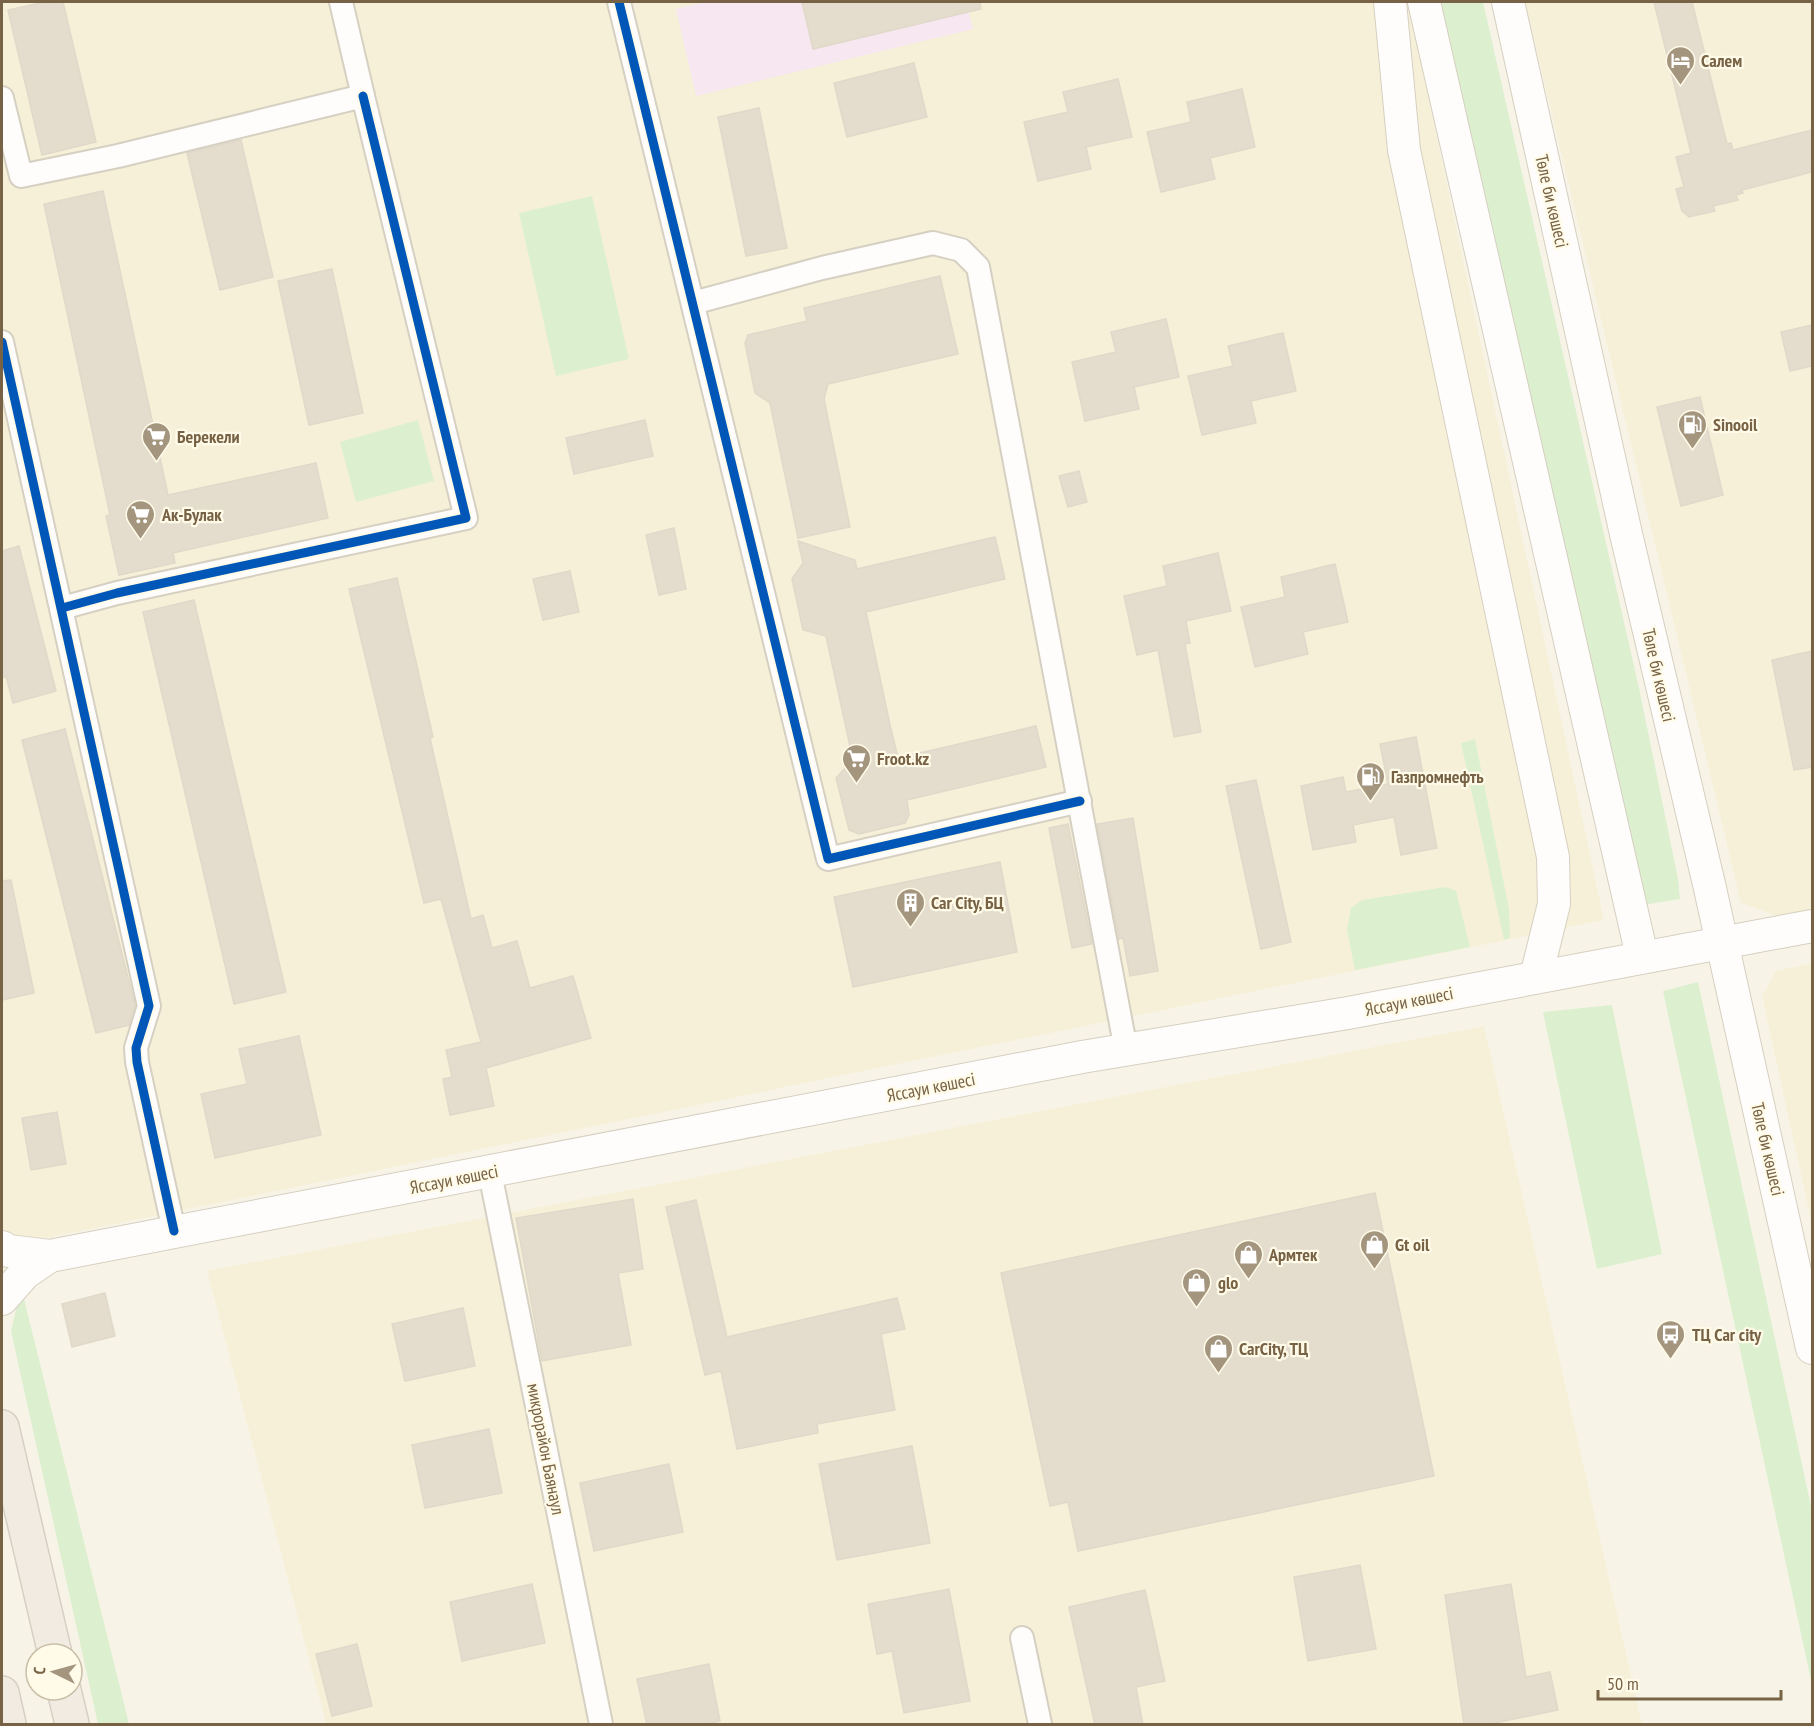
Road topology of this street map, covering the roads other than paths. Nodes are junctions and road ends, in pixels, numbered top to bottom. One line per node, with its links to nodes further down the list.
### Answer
1 (341, 2): 6 (street)
2 (619, 2): 8 (street)
3 (1390, 2): 15 (main road)
4 (1424, 2): 14 (main road)
5 (1508, 2): 13 (main road, Төле би көшесі)
6 (363, 96): 7 (street); 10 (street)
7 (2, 98)
8 (693, 303): 11 (street); 11 (street)
9 (2, 342): 10 (street)
10 (62, 609): 18 (street)
11 (1080, 801): 16 (street)
12 (1812, 926): 13 (main road, Яссауи көшесі)
13 (1722, 941): 14 (main road, Яссауи көшесі); 22 (main road, Төле би көшесі)
14 (1642, 956): 15 (main road, Яссауи көшесі)
15 (1536, 977): 16 (main road, Яссауи көшесі)
16 (1126, 1050): 17 (main road, Яссауи көшесі)
17 (490, 1173): 18 (main road, Яссауи көшесі); 30 (street, микрорайон Баянаул)
18 (174, 1231): 20 (main road, Яссауи көшесі)
19 (2, 1246): 20 (main road)
20 (50, 1256): 21 (main road)
21 (2, 1299)
22 (1812, 1348)
23 (2, 1427): 25 (highway)
24 (1022, 1638): 31 (street)
25 (52, 1642)
26 (2, 1693): 28 (highway)
27 (67, 1702): 29 (highway)
28 (9, 1725)
29 (72, 1725)
30 (602, 1725)
31 (1040, 1725)

